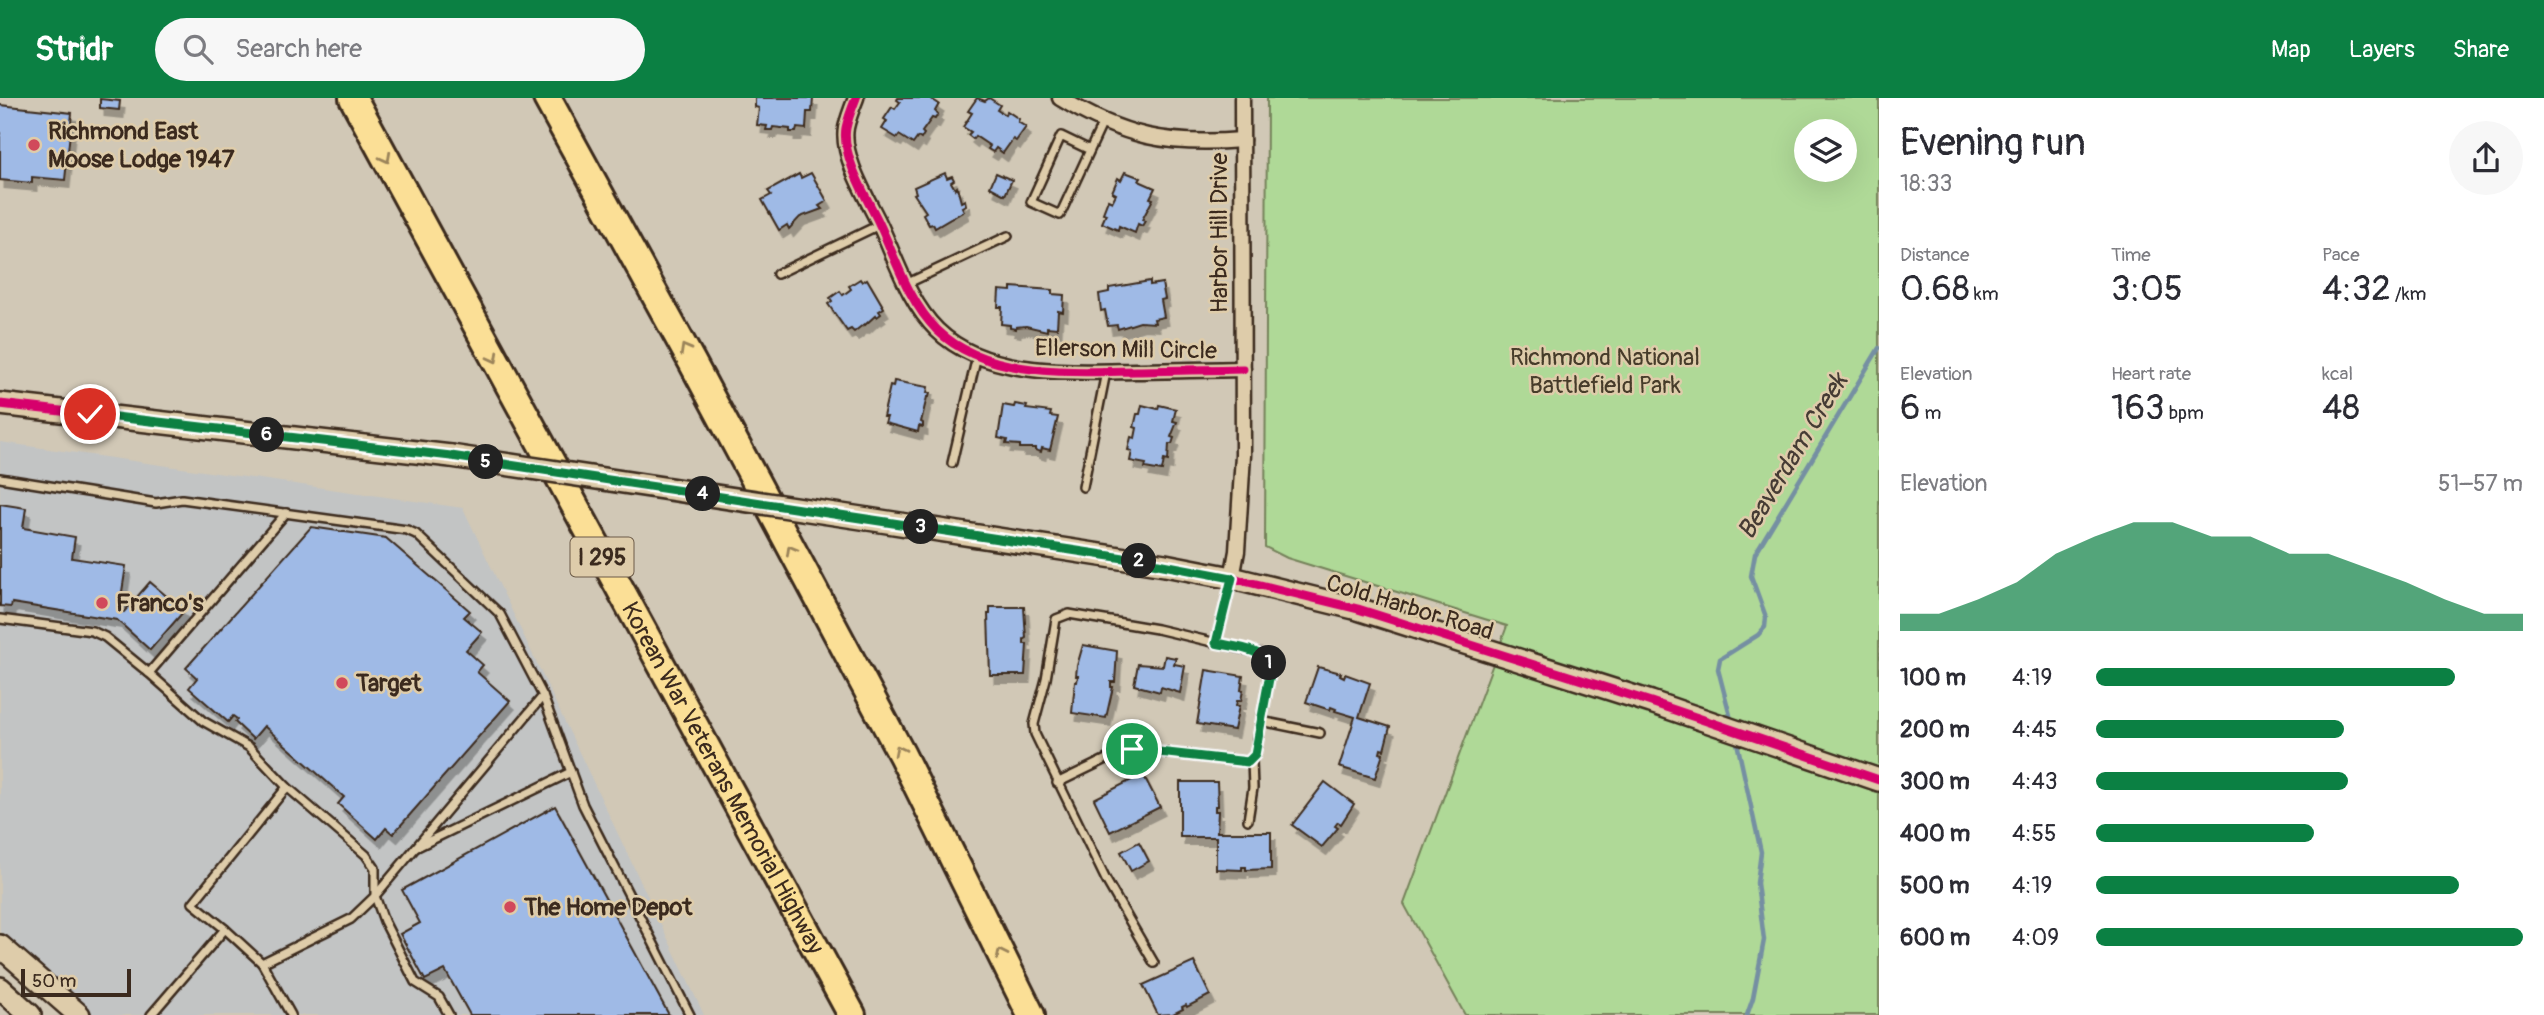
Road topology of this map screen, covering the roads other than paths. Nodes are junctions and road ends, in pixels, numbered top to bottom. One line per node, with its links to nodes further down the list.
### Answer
1 (353, 98): 47 (highway, Korean War Veterans Memorial Highway / I 295, one-way to 47)
2 (547, 98): 48 (highway, one-way to 2)
3 (856, 98): 9 (street, Ellerson Mill Circle)
4 (1242, 98): 7 (street, Harbor Hill Drive)
5 (1069, 100): 6 (street)
6 (1103, 122): 7 (street); 8 (lane)
7 (1242, 140): 14 (street, Harbor Hill Drive)
8 (1090, 150): 8 (lane)
9 (880, 225): 11 (lane); 12 (street, Ellerson Mill Circle)
10 (1008, 236): 12 (lane)
11 (778, 274)
12 (906, 284): 13 (street, Ellerson Mill Circle)
13 (978, 356): 15 (street, Ellerson Mill Circle); 17 (lane)
14 (1243, 369): 15 (street, Ellerson Mill Circle); 21 (street, Harbor Hill Drive)
15 (1107, 371): 19 (lane)
16 (0, 404): 21 (main road, Cold Harbor Road, bridge)
17 (953, 463)
18 (0, 478): 20 (lane)
19 (1083, 487)
20 (286, 513): 24 (lane); 25 (lane)
21 (1232, 578): 23 (lane); 30 (main road, Cold Harbor Road)
22 (0, 619): 24 (lane)
23 (1216, 643): 26 (lane); 31 (lane)
24 (149, 673): 32 (lane)
25 (542, 696): 29 (lane); 34 (lane)
26 (1261, 721): 27 (lane); 28 (lane)
27 (1320, 733)
28 (1252, 760): 31 (lane); 33 (lane)
29 (570, 772): 34 (lane); 46 (lane)
30 (1879, 780)
31 (1057, 783): 39 (lane)
32 (287, 787): 35 (lane); 36 (lane)
33 (1248, 820)
34 (414, 849): 35 (lane)
35 (375, 896): 38 (lane); 45 (lane)
36 (225, 929): 38 (lane); 43 (lane)
37 (0, 946): 42 (main road)
38 (262, 963): 44 (lane)
39 (1154, 963)
40 (0, 988): 41 (main road)
41 (30, 1015)
42 (79, 1015)
43 (151, 1015)
44 (291, 1015)
45 (449, 1015)
46 (690, 1015)
47 (852, 1015)
48 (1031, 1015)

